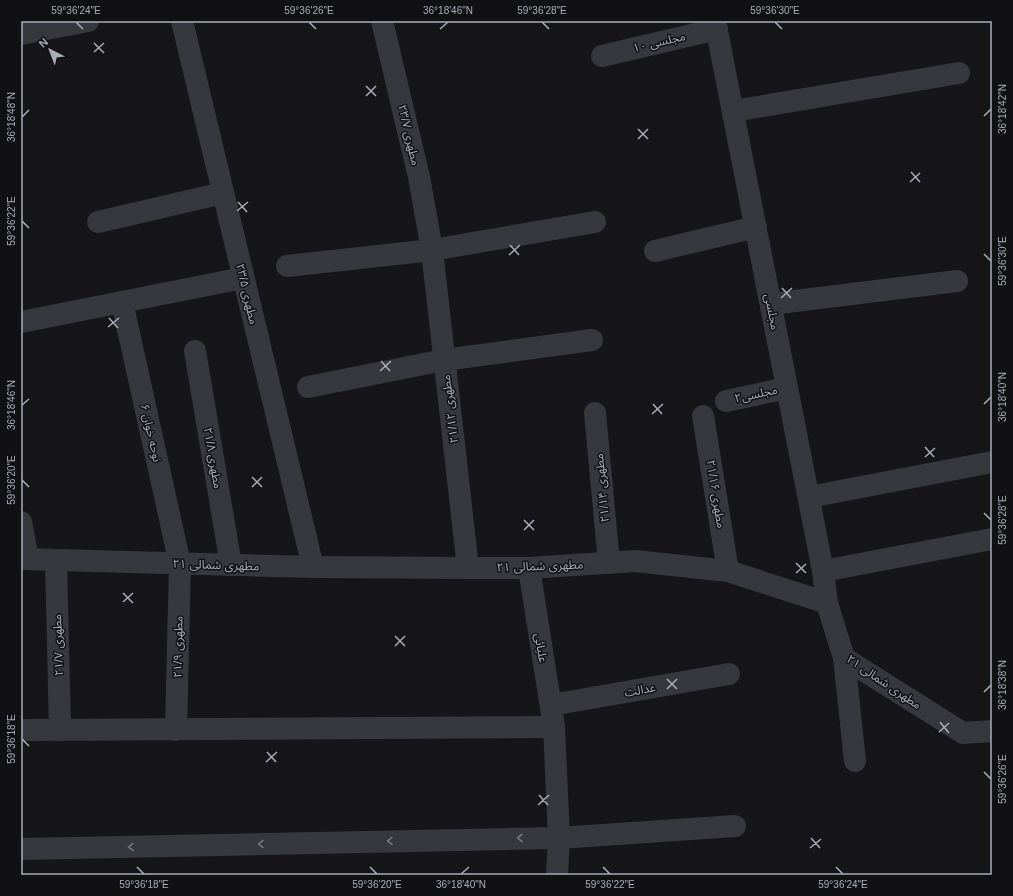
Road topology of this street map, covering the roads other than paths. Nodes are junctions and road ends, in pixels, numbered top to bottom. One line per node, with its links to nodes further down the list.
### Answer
1 (88, 21): 5 (street)
2 (182, 21): 9 (street, مطهری ۲۳/۵)
3 (382, 21): 13 (street, مطهری ۲۳/۷)
4 (716, 25): 6 (street, مجلسی ۱۰); 8 (street, مجلسی)
5 (21, 34)
6 (602, 56)
7 (959, 73): 8 (street)
8 (733, 111): 12 (street, مجلسی)
9 (223, 193): 10 (street); 16 (street, مطهری ۲۳/۵)
10 (98, 222)
11 (595, 222): 13 (street)
12 (756, 227): 14 (street); 19 (street, مجلسی)
13 (432, 250): 15 (street); 23 (street, مطهری ۲۱/۱۲)
14 (655, 251)
15 (287, 266)
16 (244, 278): 18 (street); 38 (street, مطهری ۲۳/۵)
17 (957, 281): 19 (street)
18 (122, 302): 20 (street); 36 (street, نوحه خوان ۶)
19 (771, 304): 25 (street, مجلسی)
20 (21, 322)
21 (592, 340): 23 (street)
22 (195, 351): 37 (street, مطهری ۲۱/۸)
23 (444, 360): 24 (street); 39 (street, مطهری ۲۱/۱۲)
24 (308, 387)
25 (787, 388): 26 (street, مجلسی۲); 30 (street, مجلسی)
26 (726, 401)
27 (595, 413): 35 (street, مطهری ۲۱/۱۴)
28 (703, 416): 42 (street, مطهری ۲۱/۱۶)
29 (992, 462): 30 (street)
30 (808, 497): 41 (street, مجلسی)
31 (21, 522): 33 (street)
32 (992, 539): 41 (street)
33 (25, 559): 34 (street, مطهری شمالی ۲۱)
34 (56, 560): 36 (street, مطهری شمالی ۲۱); 49 (street, مطهری ۲۱/۷)
35 (609, 563): 40 (street, مطهری شمالی ۲۱); 42 (street, مطهری شمالی ۲۱)
36 (180, 564): 37 (street, مطهری شمالی ۲۱); 50 (street, مطهری ۲۱/۹)
37 (231, 565): 38 (street, مطهری شمالی ۲۱)
38 (313, 567): 39 (street, مطهری شمالی ۲۱)
39 (468, 568): 40 (street, مطهری شمالی ۲۱)
40 (529, 568): 46 (street, علیائی)
41 (823, 571): 43 (street, مجلسی)
42 (728, 572): 43 (street, مطهری شمالی ۲۱)
43 (826, 603): 44 (street, مطهری شمالی ۲۱)
44 (844, 658): 51 (street, مطهری شمالی ۲۱); 52 (street)
45 (729, 674): 46 (street, عدالت)
46 (551, 705): 47 (street, علیائی)
47 (554, 727): 50 (street); 54 (street, علیائی)
48 (21, 730): 49 (street)
49 (60, 730): 50 (street)
50 (176, 730)
51 (992, 731)
52 (854, 761)
53 (735, 826): 54 (street)
54 (559, 838): 55 (street, one-way to 55); 56 (street, علیائی)
55 (21, 849)
56 (557, 875)

